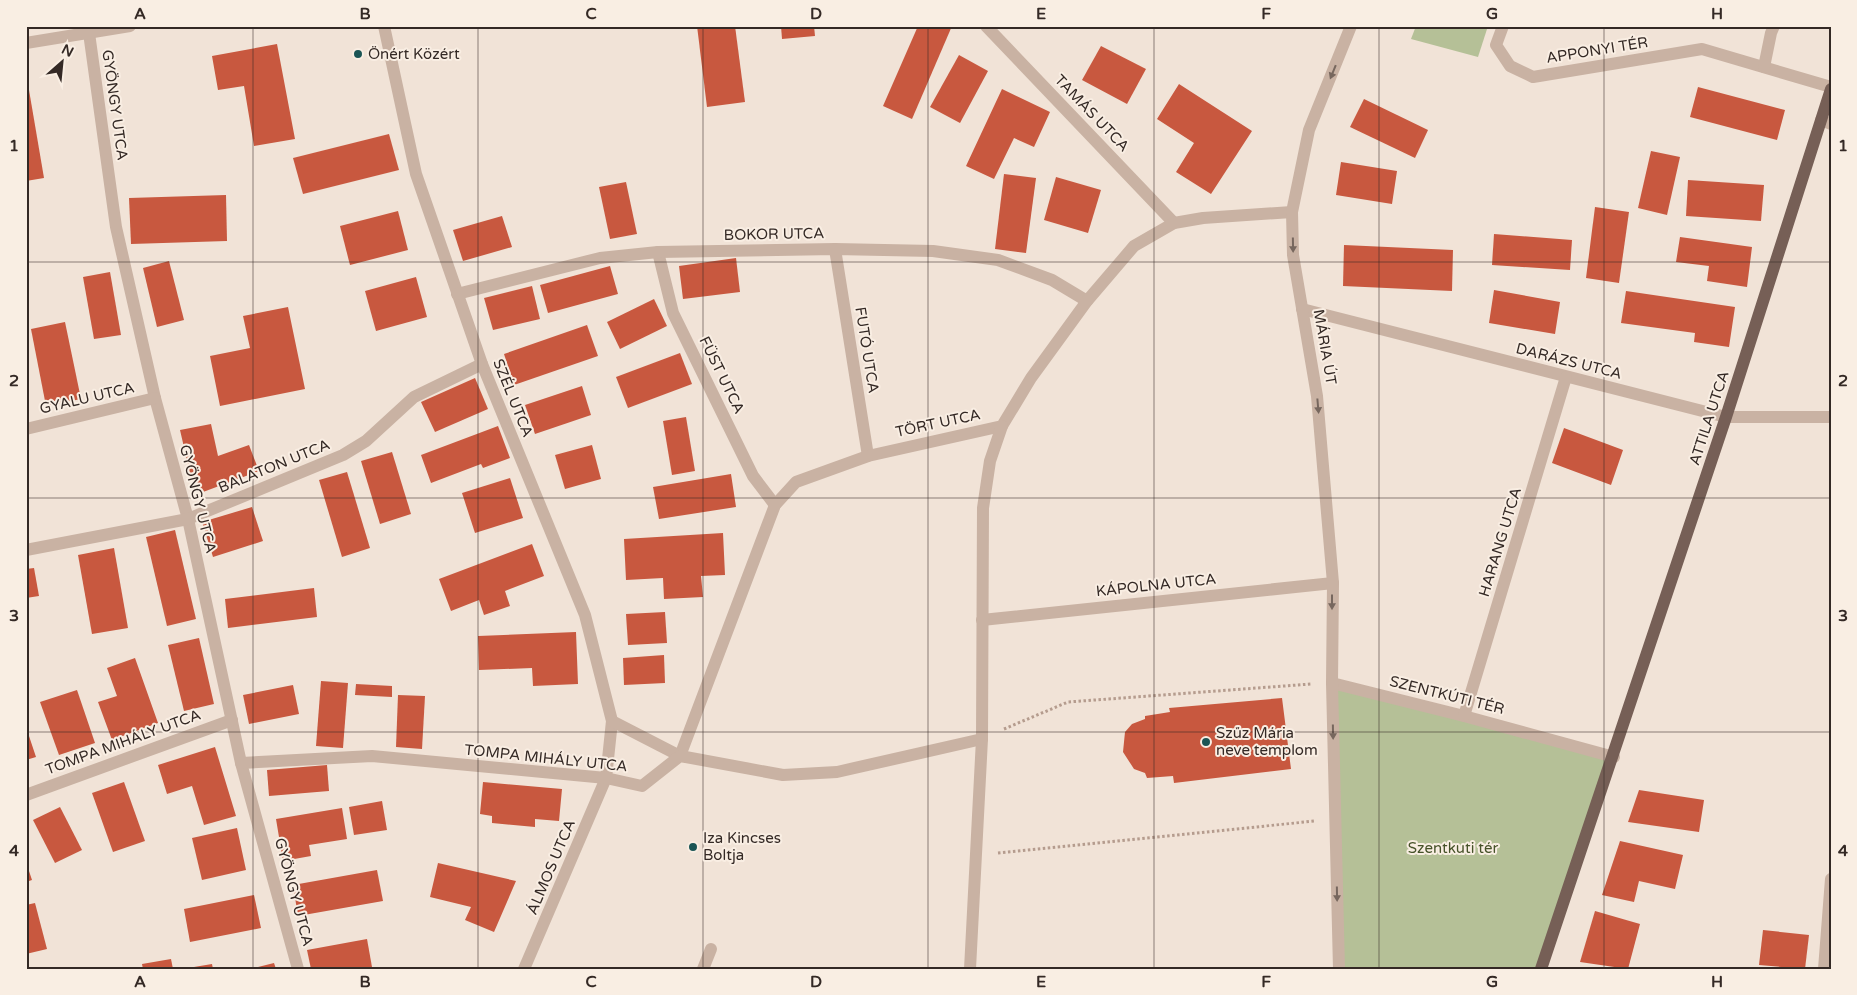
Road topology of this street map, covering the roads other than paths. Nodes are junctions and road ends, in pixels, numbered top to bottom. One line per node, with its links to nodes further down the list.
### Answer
1 (130, 26): 7 (street)
2 (384, 26): 16 (street, SZÉL UTCA)
3 (986, 26): 13 (street, TAMÁS UTCA)
4 (1351, 26): 12 (street, MÁRIA ÚT, one-way to 12)
5 (1503, 26): 9 (street, APPONYI TÉR)
6 (1774, 26): 9 (street)
7 (89, 33): 8 (street); 21 (street, GYÖNGY UTCA)
8 (26, 43)
9 (1764, 68): 10 (street, APPONYI TÉR)
10 (1831, 88): 11 (main road, ATTILA UTCA)
11 (1826, 122): 22 (main road, ATTILA UTCA)
12 (1292, 212): 13 (street, TÖRT UTCA); 18 (street, MÁRIA ÚT, one-way to 18)
13 (1174, 223): 17 (street, TÖRT UTCA)
14 (835, 249): 15 (street, BOKOR UTCA); 17 (street, BOKOR UTCA); 26 (street, FUTÓ UTCA)
15 (658, 252): 16 (street, BOKOR UTCA); 27 (street, FÜST UTCA)
16 (458, 294): 19 (street, SZÉL UTCA)
17 (1087, 301): 24 (street, TÖRT UTCA)
18 (1302, 309): 20 (street, DARÁZS UTCA); 30 (street, MÁRIA ÚT, one-way to 30)
19 (482, 364): 28 (street, BALATON UTCA); 35 (street, SZÉL UTCA)
20 (1566, 377): 22 (street, DARÁZS UTCA); 33 (street, HARANG UTCA)
21 (155, 398): 25 (street, GYALU UTCA); 28 (street, GYÖNGY UTCA)
22 (1726, 417): 23 (street, DARÁZS UTCA); 38 (main road, ATTILA UTCA)
23 (1831, 417)
24 (1002, 426): 26 (street, TÖRT UTCA); 31 (street)
25 (26, 429)
26 (868, 456): 27 (street, TÖRT UTCA)
27 (776, 505): 37 (street, TÖRT UTCA)
28 (188, 519): 29 (street, BALATON UTCA); 34 (street, GYÖNGY UTCA)
29 (26, 550)
30 (1333, 583): 31 (street, KÁPOLNA UTCA); 32 (street, MÁRIA ÚT, one-way to 32)
31 (982, 620): 36 (street)
32 (1332, 683): 33 (street, SZENTKÚTI TÉR); 48 (street, one-way to 48)
33 (1464, 716): 38 (street, SZENTKÚTI TÉR)
34 (232, 720): 39 (street, GYÖNGY UTCA); 41 (street, TOMPA MIHÁLY UTCA)
35 (612, 721): 37 (street); 40 (street, SZÉL UTCA)
36 (982, 739): 37 (street); 47 (street)
37 (680, 756): 40 (street, TOMPA MIHÁLY UTCA)
38 (1614, 757): 49 (main road)
39 (241, 763): 40 (street, TOMPA MIHÁLY UTCA); 44 (street, GYÖNGY UTCA)
40 (606, 778): 45 (street, ÁLMOS UTCA)
41 (26, 795)
42 (1831, 879): 50 (street)
43 (711, 949): 46 (street)
44 (298, 969)
45 (524, 969)
46 (703, 969)
47 (970, 969)
48 (1339, 969)
49 (1542, 969)
50 (1824, 969)

